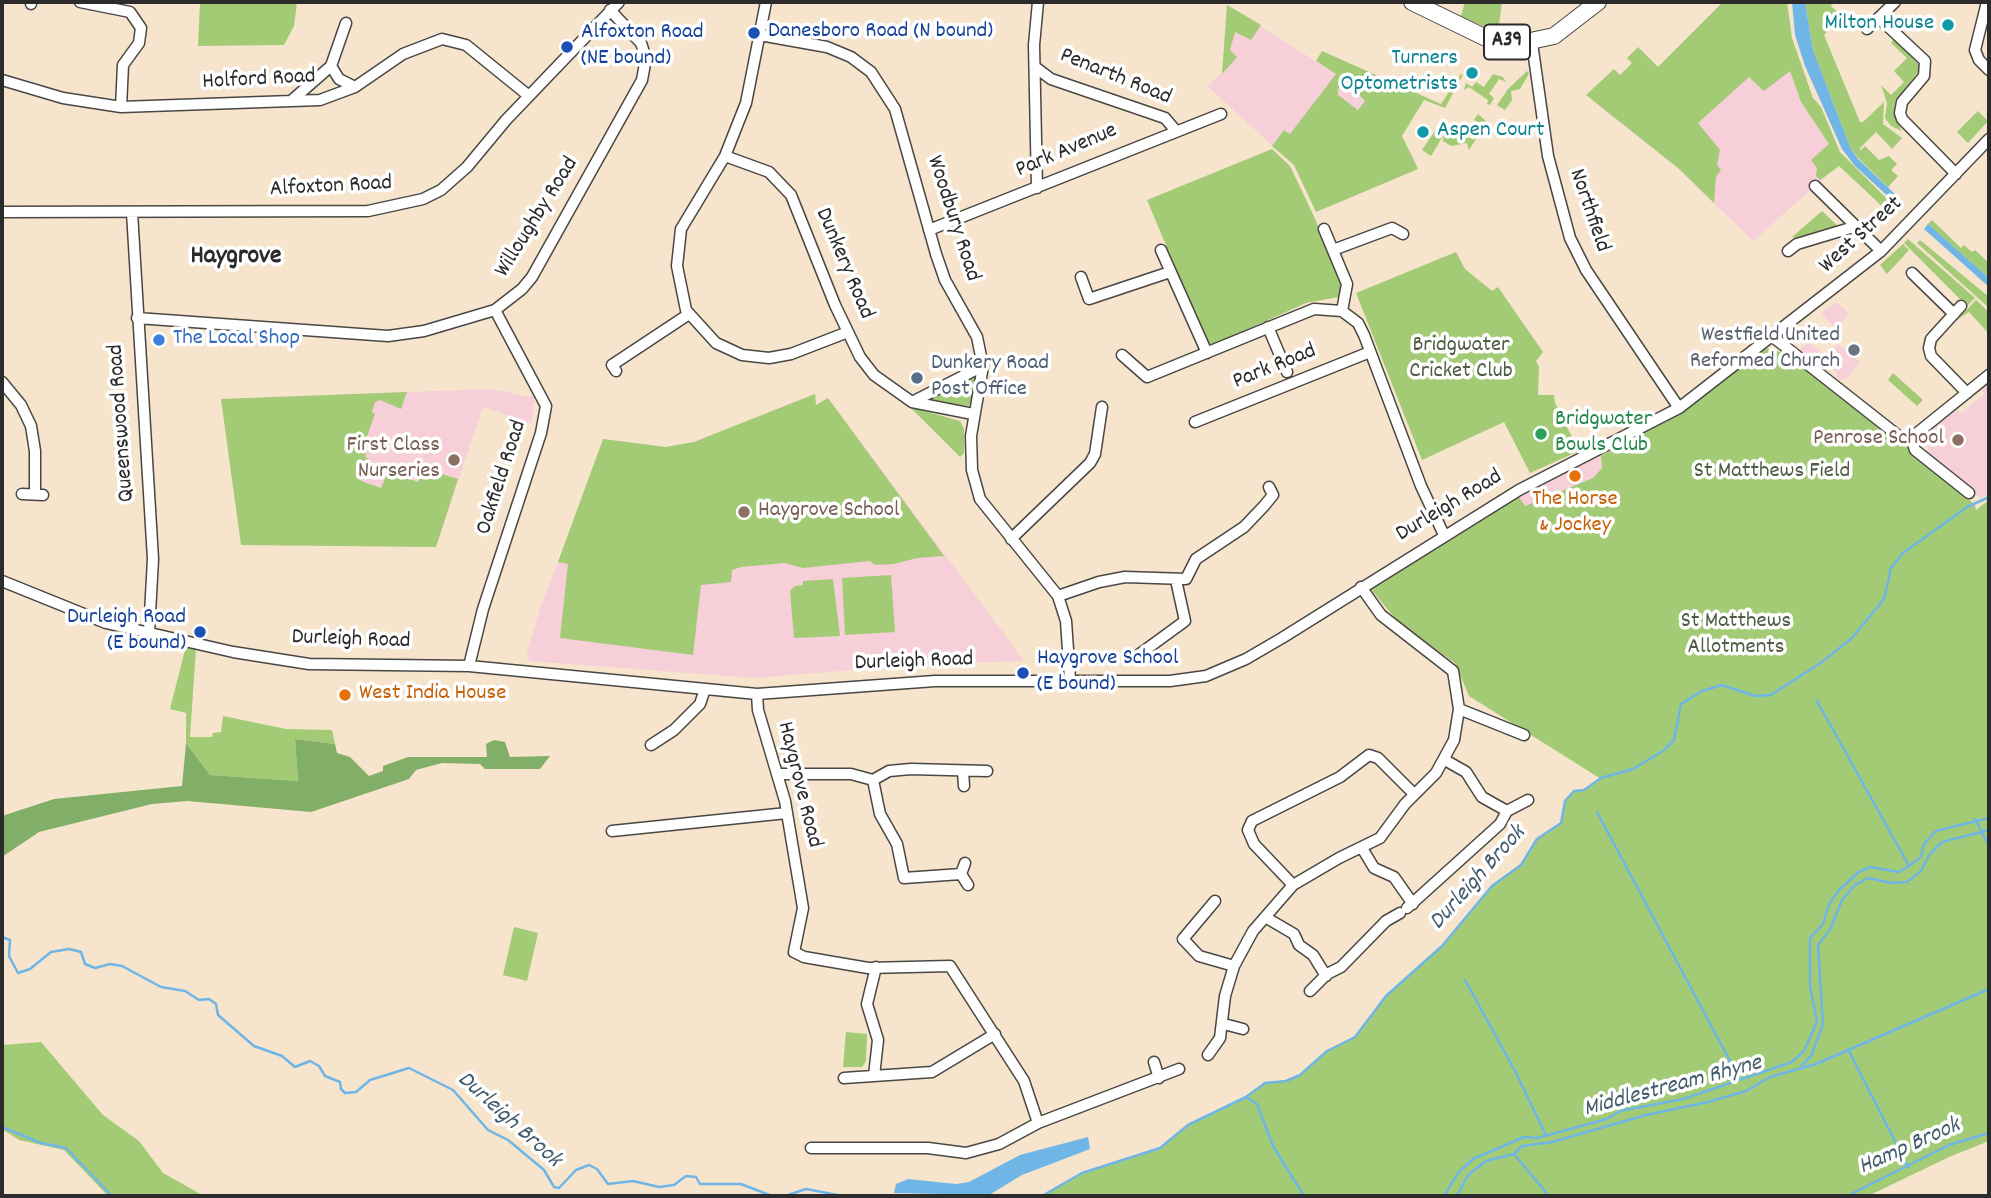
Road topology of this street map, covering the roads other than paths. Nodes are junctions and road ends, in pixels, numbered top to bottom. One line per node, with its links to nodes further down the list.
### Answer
1 (80, 2): 21 (street)
2 (766, 2): 12 (street)
3 (1038, 2): 15 (street)
4 (1412, 2): 13 (main road, A39)
5 (1598, 2): 13 (main road, A39)
6 (1895, 2): 9 (street)
7 (1987, 2): 16 (street)
8 (614, 6): 19 (street, Alfoxton Road); 45 (street, Willoughby Road)
9 (1879, 18): 11 (street); 26 (street)
10 (346, 23): 14 (street)
11 (1867, 29)
12 (760, 35): 25 (street); 35 (street, Woodbury Road)
13 (1532, 43): 65 (street, Northfield)
14 (331, 66): 18 (street); 20 (street)
15 (1035, 67): 23 (street, Penarth Road); 28 (street)
16 (1989, 70)
17 (2, 80): 21 (street, Holford Road)
18 (355, 87): 19 (street, Holford Road); 20 (street, Holford Road)
19 (529, 96): 30 (street, Alfoxton Road)
20 (291, 101): 21 (street, Holford Road)
21 (121, 107)
22 (1221, 114): 23 (street, Park Avenue)
23 (1176, 131): 28 (street, Park Avenue)
24 (1989, 139): 26 (street, West Street)
25 (725, 156): 48 (street); 51 (street, Dunkery Road)
26 (1956, 174): 40 (street, West Street)
27 (1815, 186): 32 (street)
28 (1037, 188): 35 (street, Park Avenue)
29 (2, 212): 30 (street, Alfoxton Road)
30 (132, 212): 49 (street, Queenswood Road)
31 (1392, 215): 33 (street)
32 (1857, 226): 39 (street); 40 (street)
33 (1392, 228): 36 (street); 38 (street)
34 (1324, 229): 38 (street)
35 (929, 230): 57 (street, Woodbury Road)
36 (1403, 234)
37 (1161, 250): 41 (street)
38 (1334, 250): 46 (street)
39 (1788, 251)
40 (1881, 251): 52 (street, West Street)
41 (1170, 272): 44 (street); 54 (street)
42 (1912, 273): 62 (street)
43 (1081, 277): 44 (street)
44 (1089, 299): 47 (street)
45 (495, 310): 49 (street, Willoughby Road); 82 (street, Oakfield Road)
46 (1342, 311): 50 (street); 53 (street)
47 (1093, 312)
48 (690, 314): 51 (street); 58 (street)
49 (137, 318): 80 (street, Queenswood Road)
50 (1268, 327): 54 (street); 59 (street)
51 (848, 332): 63 (street, Dunkery Road)
52 (1773, 337): 55 (street, West Street); 68 (street)
53 (1370, 352): 67 (street, Park Road); 74 (street)
54 (1207, 353): 56 (street)
55 (1752, 353): 65 (street, Durleigh Road)
56 (1122, 355)
57 (983, 366): 63 (street); 66 (street, Woodbury Road)
58 (617, 371)
59 (1287, 372)
60 (1989, 375): 62 (street)
61 (2, 382): 73 (street)
62 (1968, 393): 68 (street)
63 (912, 402): 66 (street, Dunkery Road)
64 (1102, 407): 69 (street)
65 (1679, 408): 74 (street, Durleigh Road)
66 (973, 414): 75 (street, Woodbury Road)
67 (1195, 422)
68 (1911, 438): 72 (street)
69 (1096, 454): 70 (street); 75 (street)
70 (1094, 467)
71 (1269, 487): 76 (street)
72 (1969, 493)
73 (22, 494)
74 (1444, 535): 78 (street, Durleigh Road)
75 (1011, 539): 79 (street, Woodbury Road)
76 (1176, 580): 79 (street); 81 (street)
77 (2, 581): 80 (street, Durleigh Road)
78 (1361, 587): 83 (street, Durleigh Road); 86 (street)
79 (1058, 596): 83 (street, Woodbury Road)
80 (149, 632): 82 (street, Durleigh Road)
81 (1137, 656)
82 (469, 666): 84 (street, Durleigh Road)
83 (1070, 679): 85 (street, Durleigh Road)
84 (705, 689): 85 (street, Durleigh Road); 88 (street)
85 (757, 694): 92 (street, Haygrove Road)
86 (1459, 709): 87 (street); 89 (street)
87 (1524, 736)
88 (651, 745)
89 (1445, 760): 95 (street); 97 (street)
90 (963, 771): 91 (street); 93 (street); 94 (street)
91 (987, 771)
92 (777, 774): 93 (street); 98 (street, Haygrove Road)
93 (873, 780): 102 (street)
94 (964, 786)
95 (1414, 794): 100 (street); 101 (street)
96 (1528, 800): 97 (street)
97 (1507, 811): 104 (street)
98 (787, 813): 99 (street); 107 (street, Haygrove Road)
99 (611, 831)
100 (1362, 848): 101 (street); 104 (street)
101 (1293, 885): 105 (street)
102 (968, 886)
103 (1214, 901): 106 (street)
104 (1407, 908): 108 (street)
105 (1265, 917): 106 (street); 108 (street)
106 (1234, 966): 110 (street)
107 (876, 967): 112 (street); 116 (street)
108 (1325, 976): 109 (street)
109 (1310, 991)
110 (1224, 1024): 111 (street); 113 (street)
111 (1243, 1029)
112 (995, 1034): 116 (street); 119 (street)
113 (1208, 1055)
114 (1154, 1062): 118 (street)
115 (1179, 1069): 118 (street)
116 (874, 1076): 117 (street)
117 (844, 1078)
118 (1159, 1079): 119 (street)
119 (1038, 1123): 120 (street)
120 (811, 1148)

